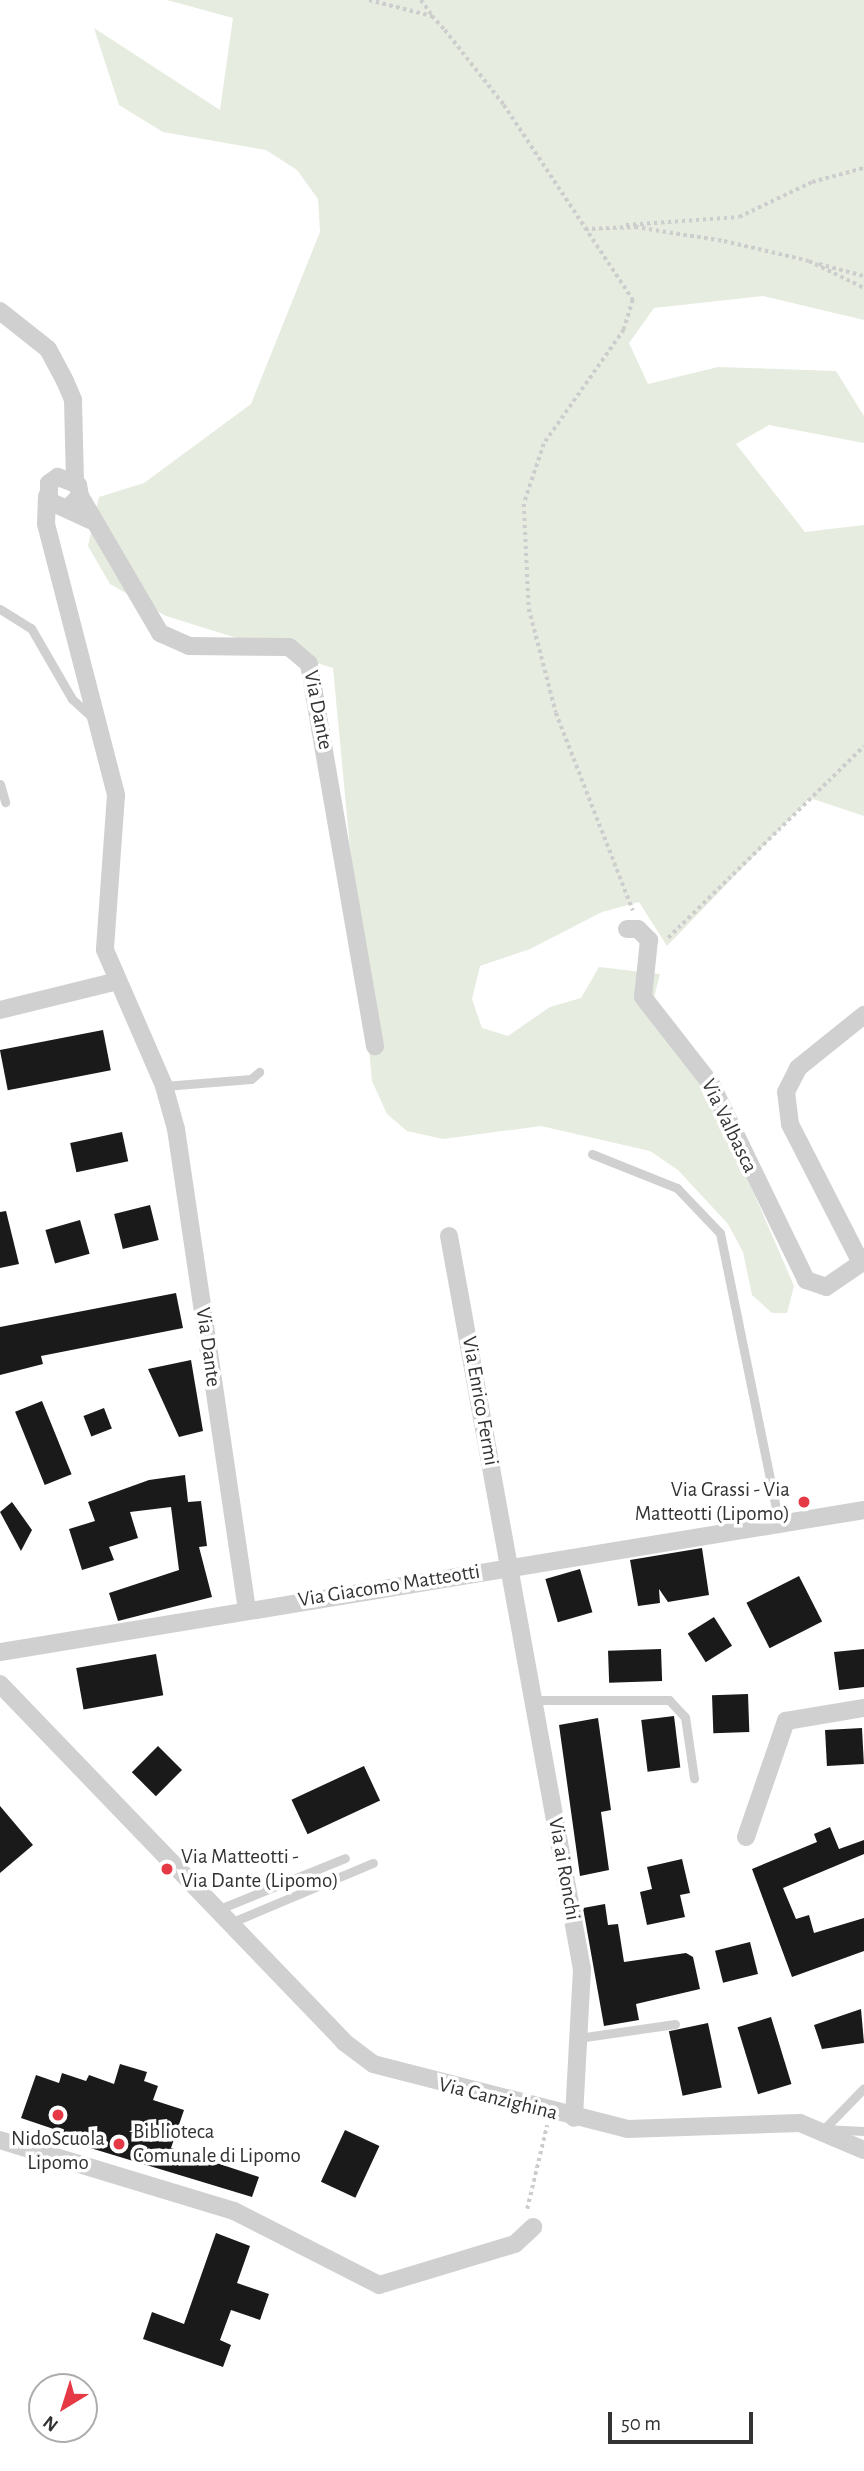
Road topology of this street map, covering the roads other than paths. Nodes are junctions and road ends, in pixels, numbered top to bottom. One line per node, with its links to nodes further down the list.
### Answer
1 (0, 311): 2 (street)
2 (72, 444): 3 (street); 4 (street)
3 (50, 487): 4 (street); 4 (street); 5 (street, Via Dante)
4 (72, 498): 5 (street); 14 (street, Via Dante)
5 (51, 538): 7 (street, Via Dante)
6 (0, 609): 7 (lane)
7 (102, 723): 11 (street, Via Dante)
8 (0, 784): 9 (lane)
9 (5, 802)
10 (633, 929): 19 (street, Via Valbasca)
11 (114, 982): 12 (street); 16 (street, Via Dante)
12 (0, 1010)
13 (864, 1016): 19 (street)
14 (375, 1046)
15 (259, 1072): 16 (lane)
16 (164, 1086): 23 (street, Via Dante)
17 (592, 1154): 21 (lane)
18 (449, 1236): 22 (street, Via Enrico Fermi)
19 (863, 1262)
20 (864, 1510): 21 (street, Via Giacomo Matteotti)
21 (779, 1523): 22 (street, Via Giacomo Matteotti)
22 (510, 1566): 23 (street, Via Giacomo Matteotti); 26 (street, Via ai Ronchi)
23 (247, 1609): 24 (street, Via Giacomo Matteotti)
24 (0, 1653)
25 (0, 1684): 32 (street, Via Canzighina)
26 (534, 1700): 28 (lane); 35 (street, Via ai Ronchi)
27 (864, 1709): 29 (street)
28 (694, 1778)
29 (746, 1837)
30 (345, 1858): 32 (lane)
31 (373, 1863): 33 (lane)
32 (218, 1910): 33 (street, Via Canzighina)
33 (230, 1923): 37 (street, Via Canzighina)
34 (675, 2024): 35 (lane)
35 (579, 2038): 37 (street, Via ai Ronchi)
36 (864, 2088): 38 (lane)
37 (574, 2118): 38 (street, Via Canzighina)
38 (824, 2129): 39 (lane, Via Canzighina); 41 (street, Via Canzighina)
39 (864, 2131)
40 (0, 2140): 42 (street)
41 (864, 2150)
42 (533, 2227)

